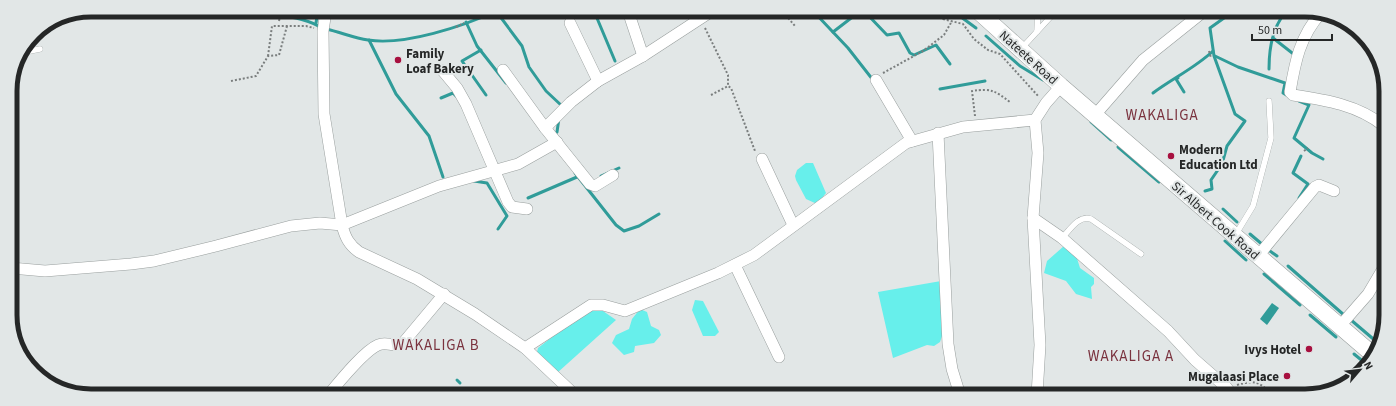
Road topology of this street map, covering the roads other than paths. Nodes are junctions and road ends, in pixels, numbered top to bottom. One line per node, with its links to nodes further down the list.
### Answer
1 (325, 17): 34 (street)
2 (630, 17): 14 (street)
3 (701, 17): 14 (street)
4 (985, 17): 12 (main road, Nateete Road)
5 (1038, 17): 10 (lane)
6 (1050, 17): 10 (lane)
7 (1197, 17): 21 (street)
8 (1317, 19): 23 (street)
9 (570, 23): 18 (street)
10 (1037, 31): 12 (lane)
11 (40, 49): 13 (lane)
12 (1021, 50): 19 (main road, Nateete Road)
13 (29, 51)
14 (643, 56): 18 (street)
15 (442, 70): 29 (street)
16 (503, 70): 24 (street)
17 (876, 80): 26 (street)
18 (598, 81): 24 (street)
19 (1061, 86): 21 (main road, Sir Albert Cook Road); 22 (street)
20 (1269, 101): 36 (lane)
21 (1095, 115): 36 (main road, Sir Albert Cook Road)
22 (1035, 120): 25 (street); 33 (street)
23 (1379, 122)
24 (545, 128): 27 (street)
25 (938, 133): 26 (street); 50 (street)
26 (912, 141): 35 (street)
27 (557, 142): 29 (street); 30 (street)
28 (758, 155): 35 (street)
29 (494, 171): 32 (street); 34 (street)
30 (613, 175)
31 (1334, 191): 39 (street)
32 (527, 209)
33 (1033, 218): 37 (street); 51 (street)
34 (342, 225): 41 (street); 43 (street)
35 (793, 225): 40 (street)
36 (1235, 236): 39 (main road, Sir Albert Cook Road)
37 (1062, 238): 38 (lane); 52 (street)
38 (1141, 254)
39 (1258, 256): 44 (main road, Sir Albert Cook Road)
40 (735, 265): 45 (street); 47 (street)
41 (17, 269)
42 (1379, 275): 44 (street)
43 (444, 294): 45 (street); 48 (street)
44 (1340, 326): 46 (main road, Sir Albert Cook Road)
45 (525, 348): 49 (street)
46 (1367, 350)
47 (779, 357)
48 (334, 389)
49 (569, 389)
50 (958, 389)
51 (1037, 389)
52 (1227, 389)

